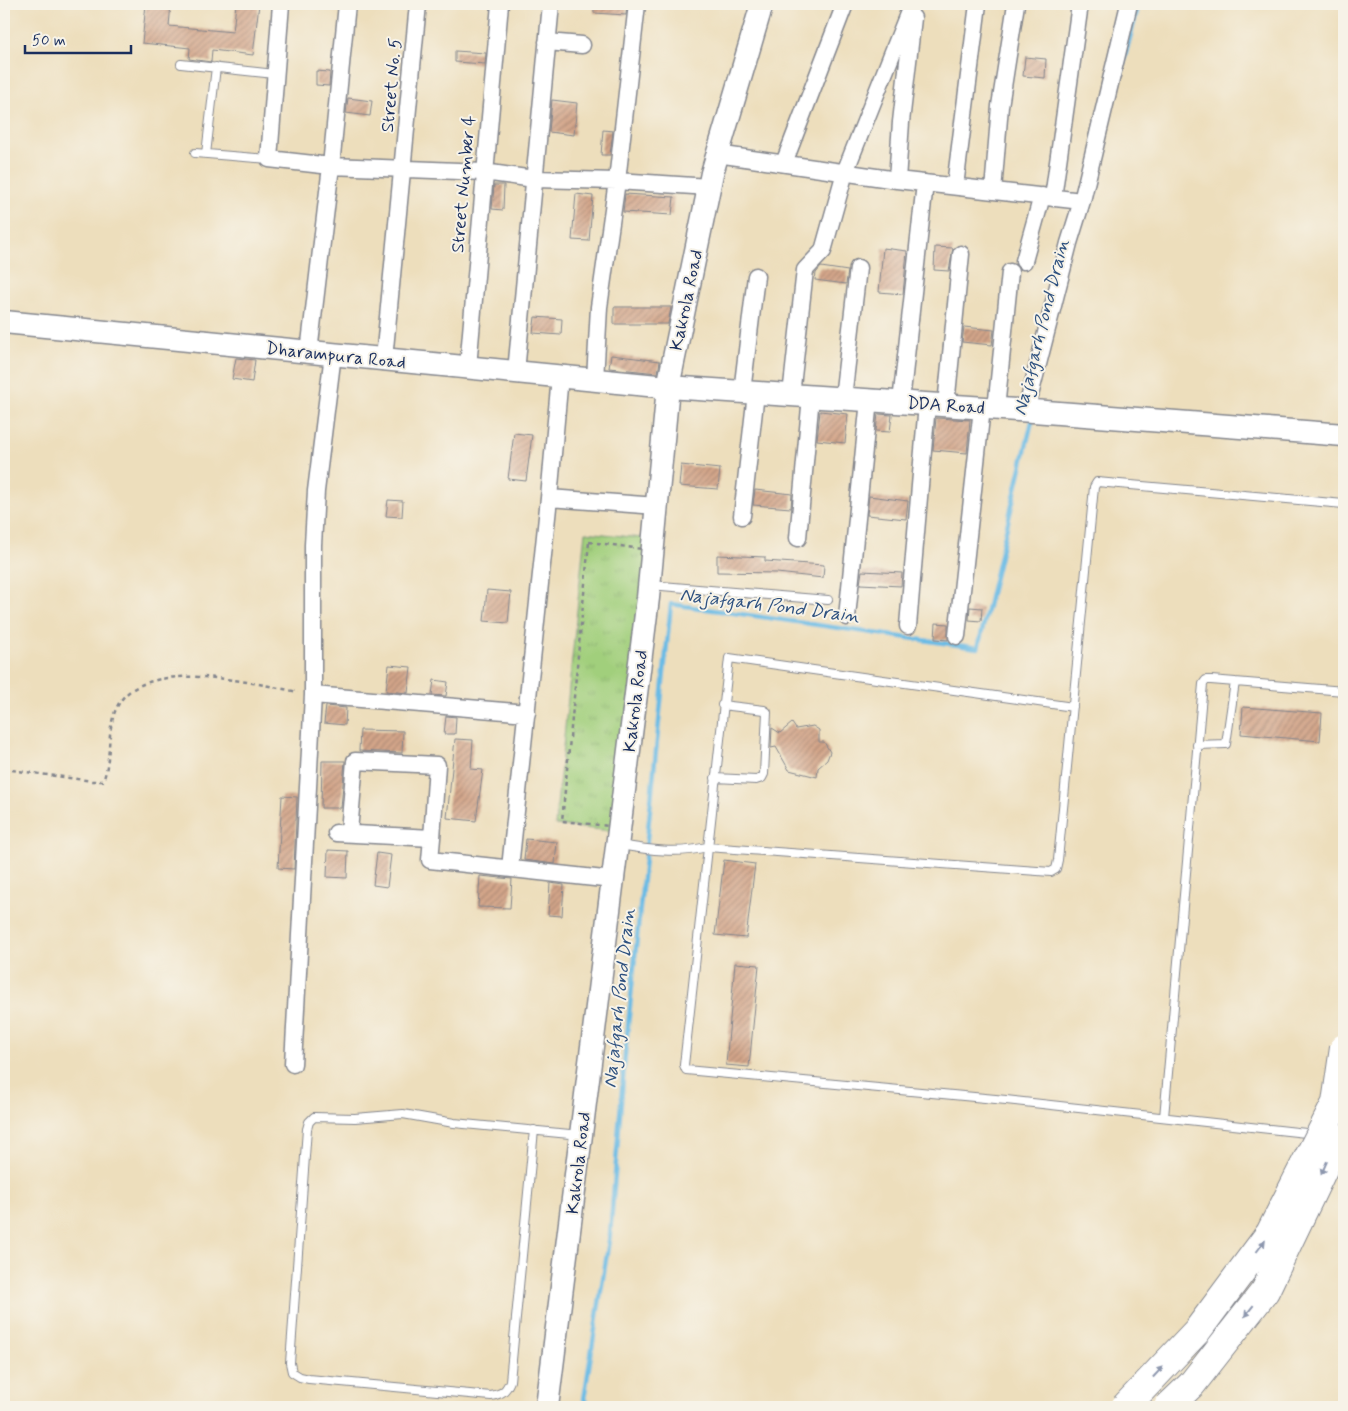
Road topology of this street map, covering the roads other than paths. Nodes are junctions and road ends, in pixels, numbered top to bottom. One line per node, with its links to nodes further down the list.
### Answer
1 (281, 4): 18 (street)
2 (347, 4): 24 (street)
3 (418, 4): 25 (street, Street No. 5)
4 (500, 4): 26 (street, Street Number 4)
5 (551, 4): 14 (street)
6 (637, 4): 30 (street)
7 (762, 4): 21 (street, Kakrola Road)
8 (845, 4): 23 (street)
9 (913, 4): 27 (street); 29 (street)
10 (978, 4): 32 (street)
11 (1016, 4): 34 (street)
12 (1080, 4): 35 (street)
13 (1129, 4): 36 (street)
14 (547, 42): 15 (street); 28 (street)
15 (582, 45)
16 (180, 64): 17 (lane)
17 (216, 67): 18 (lane); 20 (lane)
18 (275, 74): 22 (street)
19 (195, 153): 20 (lane)
20 (206, 154): 22 (lane)
21 (717, 154): 23 (street); 33 (street, Kakrola Road)
22 (269, 159): 24 (street)
23 (784, 163): 27 (street)
24 (332, 166): 25 (street); 43 (street)
25 (403, 169): 26 (street); 45 (street, Street No. 5)
26 (484, 172): 28 (street); 46 (street, Street Number 4)
27 (845, 172): 29 (street); 52 (street)
28 (534, 179): 30 (street); 47 (street)
29 (896, 180): 31 (street)
30 (617, 181): 33 (street); 49 (street)
31 (924, 183): 32 (street); 55 (street)
32 (955, 186): 34 (street)
33 (709, 187): 50 (street, Kakrola Road)
34 (993, 191): 35 (street)
35 (1048, 197): 36 (street); 38 (street)
36 (1082, 201): 58 (street)
37 (960, 254): 56 (street)
38 (1024, 261)
39 (858, 268): 53 (street)
40 (1010, 272): 57 (street)
41 (756, 276): 51 (street)
42 (4, 322): 43 (street, Dharampura Road)
43 (309, 352): 44 (street, Dharampura Road)
44 (333, 354): 45 (street, Dharampura Road); 72 (street)
45 (384, 359): 46 (street, Dharampura Road)
46 (468, 367): 47 (street, Dharampura Road)
47 (516, 372): 48 (street, Dharampura Road)
48 (560, 376): 49 (street, Dharampura Road); 60 (street)
49 (595, 380): 50 (street, Dharampura Road)
50 (668, 387): 51 (street, DDA Road); 62 (street, Kakrola Road)
51 (749, 392): 52 (street, DDA Road); 63 (street)
52 (801, 396): 53 (street, DDA Road); 64 (street)
53 (843, 398): 54 (street, DDA Road)
54 (869, 400): 55 (street, DDA Road); 67 (street)
55 (901, 402): 56 (street, DDA Road)
56 (936, 405): 57 (street, DDA Road); 68 (street)
57 (989, 408): 58 (street, DDA Road); 69 (street)
58 (1034, 411): 59 (street, DDA Road)
59 (1344, 435)
60 (549, 498): 62 (street); 75 (street)
61 (1344, 504): 74 (lane)
62 (657, 506): 65 (street, Kakrola Road)
63 (742, 516)
64 (798, 538)
65 (649, 585): 66 (lane); 79 (street, Kakrola Road)
66 (828, 600)
67 (848, 617)
68 (908, 626)
69 (957, 636)
70 (1235, 682): 71 (lane); 76 (lane); 76 (lane)
71 (1344, 691)
72 (313, 695): 75 (street); 84 (street)
73 (722, 705): 74 (lane); 77 (lane); 77 (lane)
74 (1073, 707): 80 (lane)
75 (527, 713): 81 (street)
76 (1197, 745): 85 (lane)
77 (715, 778): 80 (lane)
78 (432, 838): 78 (street); 81 (street)
79 (618, 845): 80 (lane); 82 (street, Kakrola Road)
80 (707, 847): 85 (lane)
81 (510, 868): 82 (street)
82 (613, 880): 88 (street, Kakrola Road)
83 (1344, 1048): 91 (highway, one-way to 83, bridge)
84 (293, 1064)
85 (1164, 1117): 89 (lane)
86 (1344, 1123): 92 (highway, one-way to 92, bridge)
87 (534, 1130): 87 (lane); 88 (lane)
88 (581, 1135): 90 (street, Kakrola Road)
89 (1344, 1138)
90 (547, 1407)
91 (1125, 1407)
92 (1168, 1407)

